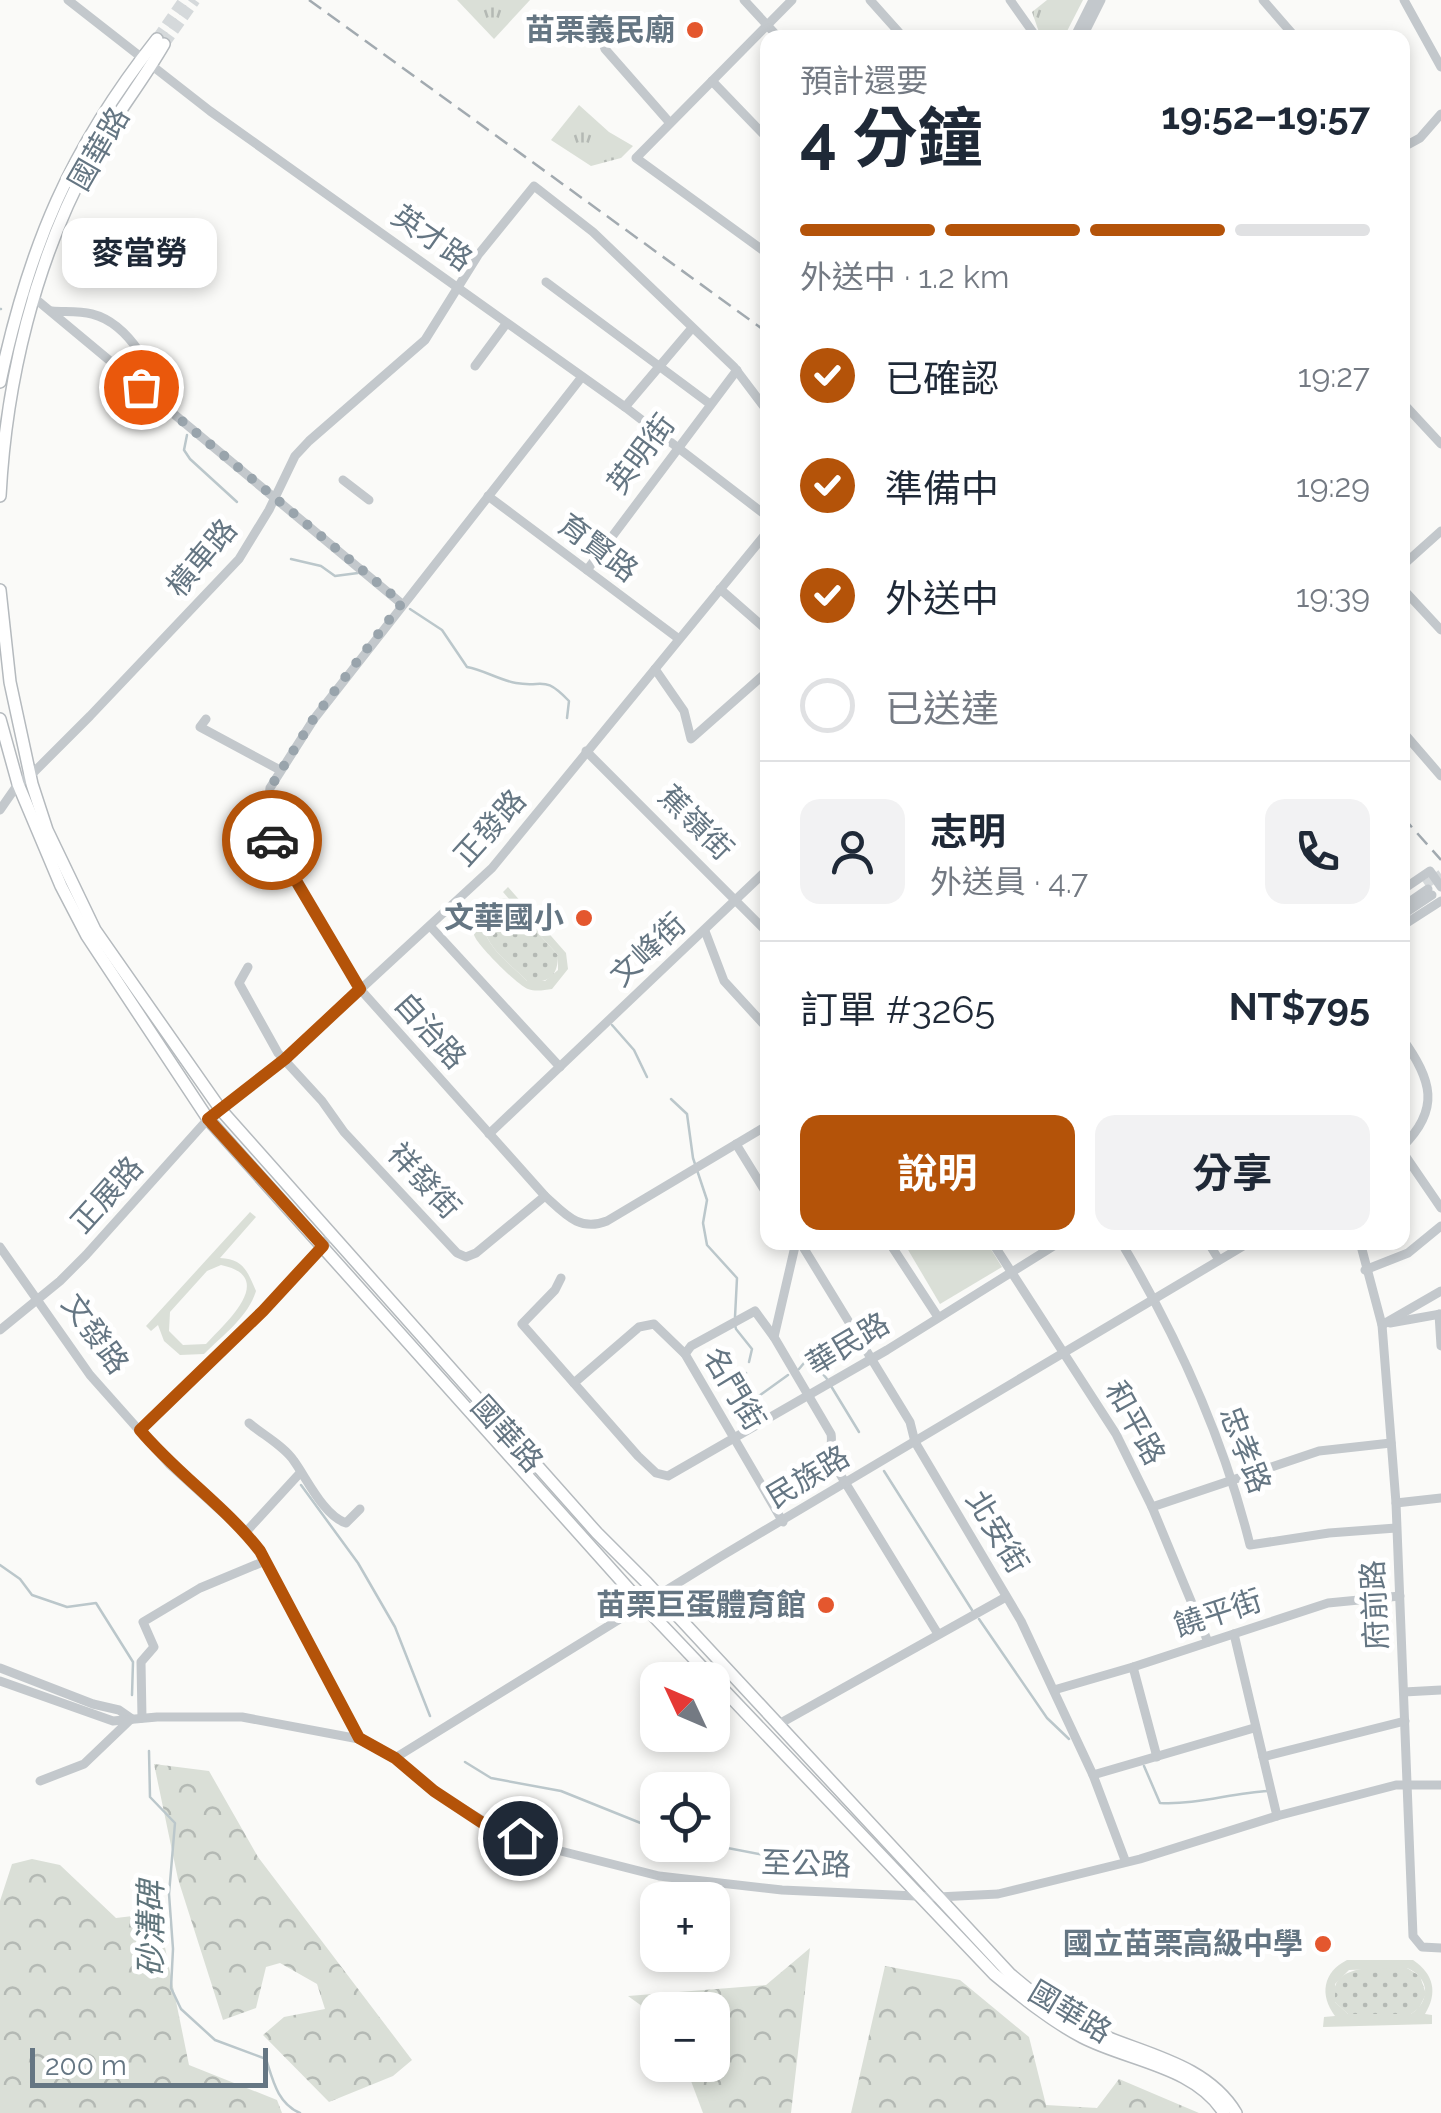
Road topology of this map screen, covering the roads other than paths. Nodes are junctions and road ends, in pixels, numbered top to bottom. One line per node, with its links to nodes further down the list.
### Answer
1 (68, 0): 21 (street, 英才路)
2 (744, 0): 10 (street)
3 (792, 0): 10 (street)
4 (870, 0): 14 (street)
5 (1010, 0): 15 (street)
6 (1093, 0): 16 (street)
7 (1101, 0): 17 (street)
8 (1263, 0): 18 (street)
9 (1404, 0): 22 (street)
10 (766, 24): 12 (street); 13 (street)
11 (760, 30): 23 (street)
12 (760, 30)
13 (772, 30)
14 (893, 30)
15 (1031, 30)
16 (1078, 30)
17 (1086, 30)
18 (1289, 30)
19 (161, 42): 21 (main road, 國華路)
20 (603, 43): 25 (street)
21 (148, 60): 30 (street, 英才路); 31 (main road, 國華路)
22 (1441, 67)
23 (712, 81): 25 (street); 26 (street)
24 (1441, 114): 27 (street)
25 (670, 124): 28 (street)
26 (760, 131)
27 (1410, 143)
28 (760, 248)
29 (546, 282): 35 (street)
30 (456, 286): 33 (street, 英才路); 34 (street, 橫車路); 50 (street, 橫車路)
31 (28, 294): 32 (street); 39 (main road, 國華路); 48 (main road, 國華路)
32 (52, 312): 44 (street); 44 (street)
33 (506, 324): 36 (street); 38 (street, 英才路)
34 (692, 328): 35 (street); 37 (street)
35 (661, 364): 41 (street); 42 (street)
36 (475, 366)
37 (737, 370): 40 (street); 41 (street, 英明街)
38 (581, 378): 42 (street, 英才路); 49 (street, 自治路)
39 (0, 382)
40 (760, 401)
41 (710, 404): 46 (street, 英明街)
42 (625, 407): 46 (street, 英才路)
43 (1410, 411): 45 (street)
44 (170, 412): 50 (street)
45 (1441, 444)
46 (676, 448): 52 (street, 英才路); 56 (street, 英明街)
47 (343, 480): 51 (street)
48 (0, 496)
49 (488, 496): 56 (street, 育賢路); 60 (street, 自治路)
50 (275, 499): 60 (street); 71 (street, 橫車路)
51 (369, 500)
52 (760, 511)
53 (1441, 530): 55 (street)
54 (760, 540): 57 (street, 正發路)
55 (1410, 559)
56 (587, 570): 63 (street, 育賢路)
57 (720, 589): 61 (street); 63 (street, 正發路)
58 (0, 590): 71 (main road, 國華路)
59 (1410, 597): 62 (street)
60 (402, 604): 70 (street, 自治路)
61 (760, 624)
62 (1441, 630)
63 (678, 639): 64 (street, 正發路)
64 (655, 668): 65 (street); 69 (street, 正發路)
65 (760, 678)
66 (206, 719): 70 (street)
67 (0, 720): 73 (main road, 國華路)
68 (1410, 740): 72 (street)
69 (586, 751): 79 (street, 蕉嶺街); 83 (street, 正發路)
70 (280, 770): 86 (street, 自治路)
71 (32, 774): 73 (street, 橫車路); 91 (main road, 國華路)
72 (1441, 776)
73 (18, 784): 74 (street, 橫車路); 92 (main road, 國華路)
74 (0, 810)
75 (760, 877): 79 (street, 文峰街)
76 (1410, 885): 77 (street)
77 (1441, 887)
78 (1432, 893): 80 (street); 81 (street)
79 (738, 900): 82 (street, 蕉嶺街); 84 (street, 文峰街)
80 (1410, 909)
81 (1410, 917)
82 (760, 924)
83 (430, 926): 86 (street, 正發路); 90 (street)
84 (704, 931): 87 (street); 90 (street, 文峰街)
85 (248, 968): 89 (street, 祥發街)
86 (360, 989): 89 (street, 正發路); 94 (street, 自治路)
87 (760, 1020)
88 (1410, 1051): 95 (street)
89 (285, 1059): 91 (street, 正發路); 99 (street, 祥發街)
90 (560, 1066): 94 (street, 文峰街)
91 (222, 1110): 92 (street, 正發路); 102 (main road, 國華路)
92 (208, 1119): 103 (main road, 國華路); 119 (street, 正展路)
93 (760, 1129): 96 (street, 自治路)
94 (489, 1134): 99 (street, 自治路)
95 (1410, 1140)
96 (736, 1144): 98 (street); 99 (street, 自治路)
97 (1410, 1161): 100 (street)
98 (760, 1183)
99 (545, 1196)
100 (1441, 1208)
101 (1441, 1226): 115 (street)
102 (331, 1236): 103 (street); 148 (main road, 國華路)
103 (323, 1246): 133 (street); 151 (main road, 國華路)
104 (0, 1247): 119 (street, 文發路)
105 (796, 1250): 125 (street)
106 (803, 1250): 129 (street, 北安街)
107 (895, 1250): 122 (street)
108 (997, 1250): 116 (street, 和平路)
109 (1047, 1250): 116 (street, 華民路)
110 (1126, 1250): 120 (street, 忠孝路)
111 (1213, 1250): 114 (street)
112 (1236, 1250): 114 (street, 民族路)
113 (1362, 1250): 115 (street, 府前路)
114 (1219, 1260): 120 (street, 民族路)
115 (1366, 1270): 123 (street, 府前路)
116 (1011, 1272): 122 (street, 華民路); 128 (street, 和平路)
117 (561, 1278): 130 (street)
118 (1441, 1291): 123 (street)
119 (38, 1298): 124 (street, 正展路); 133 (street, 文發路)
120 (1154, 1300): 128 (street, 民族路); 138 (street, 忠孝路)
121 (1440, 1314): 123 (street); 126 (street)
122 (938, 1318): 129 (street, 華民路)
123 (1382, 1325): 136 (street, 府前路)
124 (0, 1330)
125 (774, 1337): 127 (street); 131 (street)
126 (1441, 1346)
127 (685, 1354): 130 (street, 名門街); 134 (street, 名門街)
128 (1064, 1354): 135 (street, 民族路); 142 (street, 和平路)
129 (872, 1358): 131 (street, 華民路); 135 (street, 北安街)
130 (574, 1383): 134 (street, 華民路)
131 (809, 1396): 134 (street, 華民路); 139 (street)
132 (249, 1424): 137 (street)
133 (140, 1430): 146 (street, 文發路)
134 (734, 1438): 144 (street, 名門街)
135 (914, 1442): 139 (street, 民族路); 150 (street, 北安街)
136 (1391, 1443): 138 (street); 141 (street, 府前路)
137 (300, 1473): 143 (street); 146 (street)
138 (1234, 1480): 142 (street); 145 (street, 忠孝路)
139 (848, 1484): 144 (street, 民族路); 152 (street)
140 (1441, 1498): 141 (street)
141 (1396, 1503): 145 (street, 府前路)
142 (1152, 1508): 154 (street, 和平路)
143 (360, 1510)
144 (783, 1522): 148 (street, 民族路)
145 (1396, 1528): 149 (street, 府前路)
146 (246, 1533): 147 (street, 文發路)
147 (265, 1561): 161 (street); 165 (street, 文發路)
148 (659, 1596): 151 (street, 民族路); 163 (main road, 國華路)
149 (1400, 1596): 153 (street, 饒平街); 160 (street, 府前路)
150 (1006, 1597): 152 (street); 158 (street, 北安街)
151 (643, 1606): 168 (street, 民族路); 175 (main road, 國華路)
152 (938, 1634): 163 (street)
153 (1234, 1634): 154 (street, 饒平街); 164 (street)
154 (1208, 1642): 155 (street, 饒平街)
155 (1133, 1667): 158 (street, 饒平街); 167 (street)
156 (0, 1668): 161 (street, 至公路)
157 (0, 1681): 161 (street, 至公路)
158 (1054, 1690): 169 (street, 北安街)
159 (1441, 1690): 160 (street)
160 (1404, 1692): 162 (street, 府前路)
161 (137, 1718): 165 (street, 至公路); 170 (street)
162 (1405, 1722): 166 (street); 171 (street, 府前路)
163 (779, 1724): 176 (main road, 國華路)
164 (1254, 1728): 166 (street); 167 (street)
165 (359, 1738): 168 (street, 至公路)
166 (1263, 1756): 173 (street)
167 (1157, 1757): 169 (street)
168 (395, 1758): 175 (street, 至公路)
169 (1093, 1776): 174 (street, 北安街)
170 (40, 1781)
171 (1407, 1784): 172 (street, 至公路); 173 (street, 至公路); 177 (street, 府前路)
172 (1441, 1786)
173 (1277, 1816): 174 (street, 至公路)
174 (1126, 1860): 176 (street, 至公路)
175 (916, 1893): 176 (street, 至公路); 178 (main road, 國華路)
176 (938, 1896): 178 (main road, 國華路)
177 (1441, 1948)
178 (1086, 2034): 179 (main road, 國華路); 180 (main road, 國華路)
179 (1224, 2113)
180 (1236, 2113)

